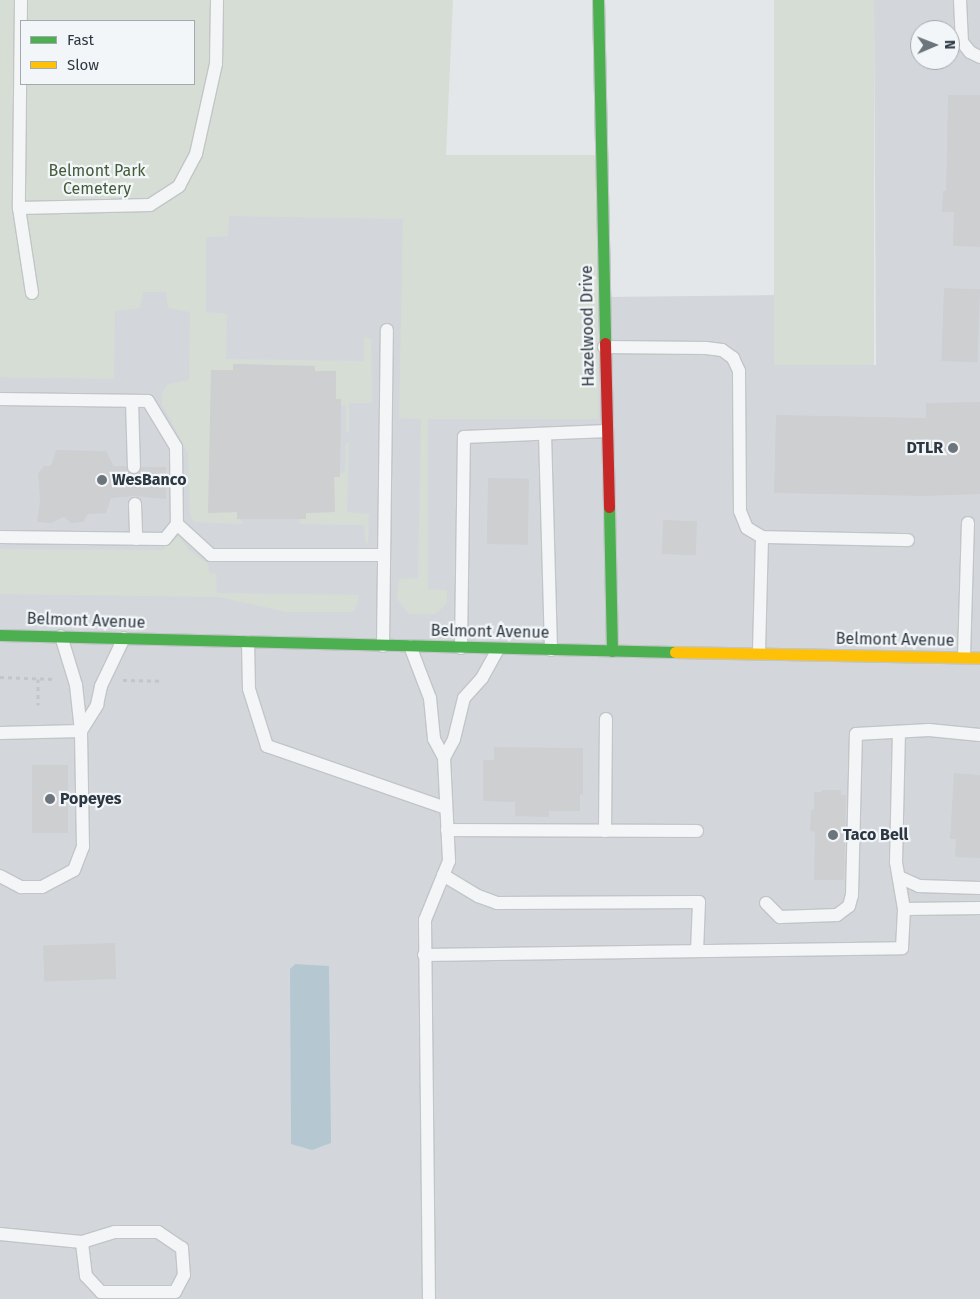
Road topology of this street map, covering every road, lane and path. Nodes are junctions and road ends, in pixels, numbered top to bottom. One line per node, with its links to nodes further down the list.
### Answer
1 (21, 0): 5 (lane)
2 (217, 0): 8 (lane)
3 (598, 0): 11 (main road, Hazelwood Drive)
4 (960, 0): 6 (lane)
5 (21, 20)
6 (980, 57)
7 (20, 85): 8 (lane)
8 (19, 208): 9 (lane)
9 (32, 293)
10 (387, 330): 24 (lane)
11 (604, 347): 14 (main road, Hazelwood Drive); 21 (lane)
12 (0, 398): 13 (lane)
13 (132, 400): 16 (lane); 19 (lane)
14 (607, 431): 15 (lane); 34 (main road, Hazelwood Drive)
15 (545, 434): 31 (lane); 33 (lane)
16 (134, 467)
17 (135, 504): 22 (lane)
18 (968, 523): 36 (lane)
19 (177, 524): 22 (lane); 24 (lane)
20 (0, 537): 22 (lane)
21 (762, 537): 23 (lane); 35 (lane)
22 (136, 538)
23 (908, 540)
24 (384, 555): 29 (lane)
25 (0, 635): 26 (main road, Belmont Avenue)
26 (61, 636): 27 (main road, Belmont Avenue); 41 (lane)
27 (124, 638): 28 (main road, Belmont Avenue); 41 (lane)
28 (248, 642): 29 (main road, Belmont Avenue); 46 (lane)
29 (383, 646): 30 (main road, Belmont Avenue)
30 (410, 646): 31 (main road, Belmont Avenue); 45 (lane)
31 (461, 648): 32 (main road, Belmont Avenue)
32 (498, 649): 33 (main road, Belmont Avenue); 45 (lane)
33 (551, 650): 34 (main road, Belmont Avenue)
34 (612, 651): 35 (main road, Belmont Avenue)
35 (759, 653): 36 (main road, Belmont Avenue)
36 (964, 657): 37 (main road, Belmont Avenue)
37 (980, 658)
38 (38, 678): 39 (path)
39 (38, 706)
40 (606, 719): 48 (lane)
41 (81, 731): 43 (lane); 51 (lane)
42 (899, 732): 44 (lane); 52 (lane); 54 (lane)
43 (0, 733)
44 (980, 735)
45 (444, 758): 46 (lane)
46 (446, 808): 47 (lane)
47 (447, 830): 48 (lane); 50 (lane)
48 (605, 831): 49 (lane)
49 (697, 831)
50 (443, 875): 57 (lane); 58 (lane)
51 (0, 876)
52 (900, 877): 53 (lane); 56 (lane)
53 (980, 888)
54 (766, 903)
55 (980, 908): 56 (lane)
56 (904, 909): 57 (lane)
57 (698, 951): 58 (lane)
58 (424, 955): 61 (lane)
59 (0, 1234): 60 (lane)
60 (82, 1242): 60 (lane)
61 (429, 1299)

